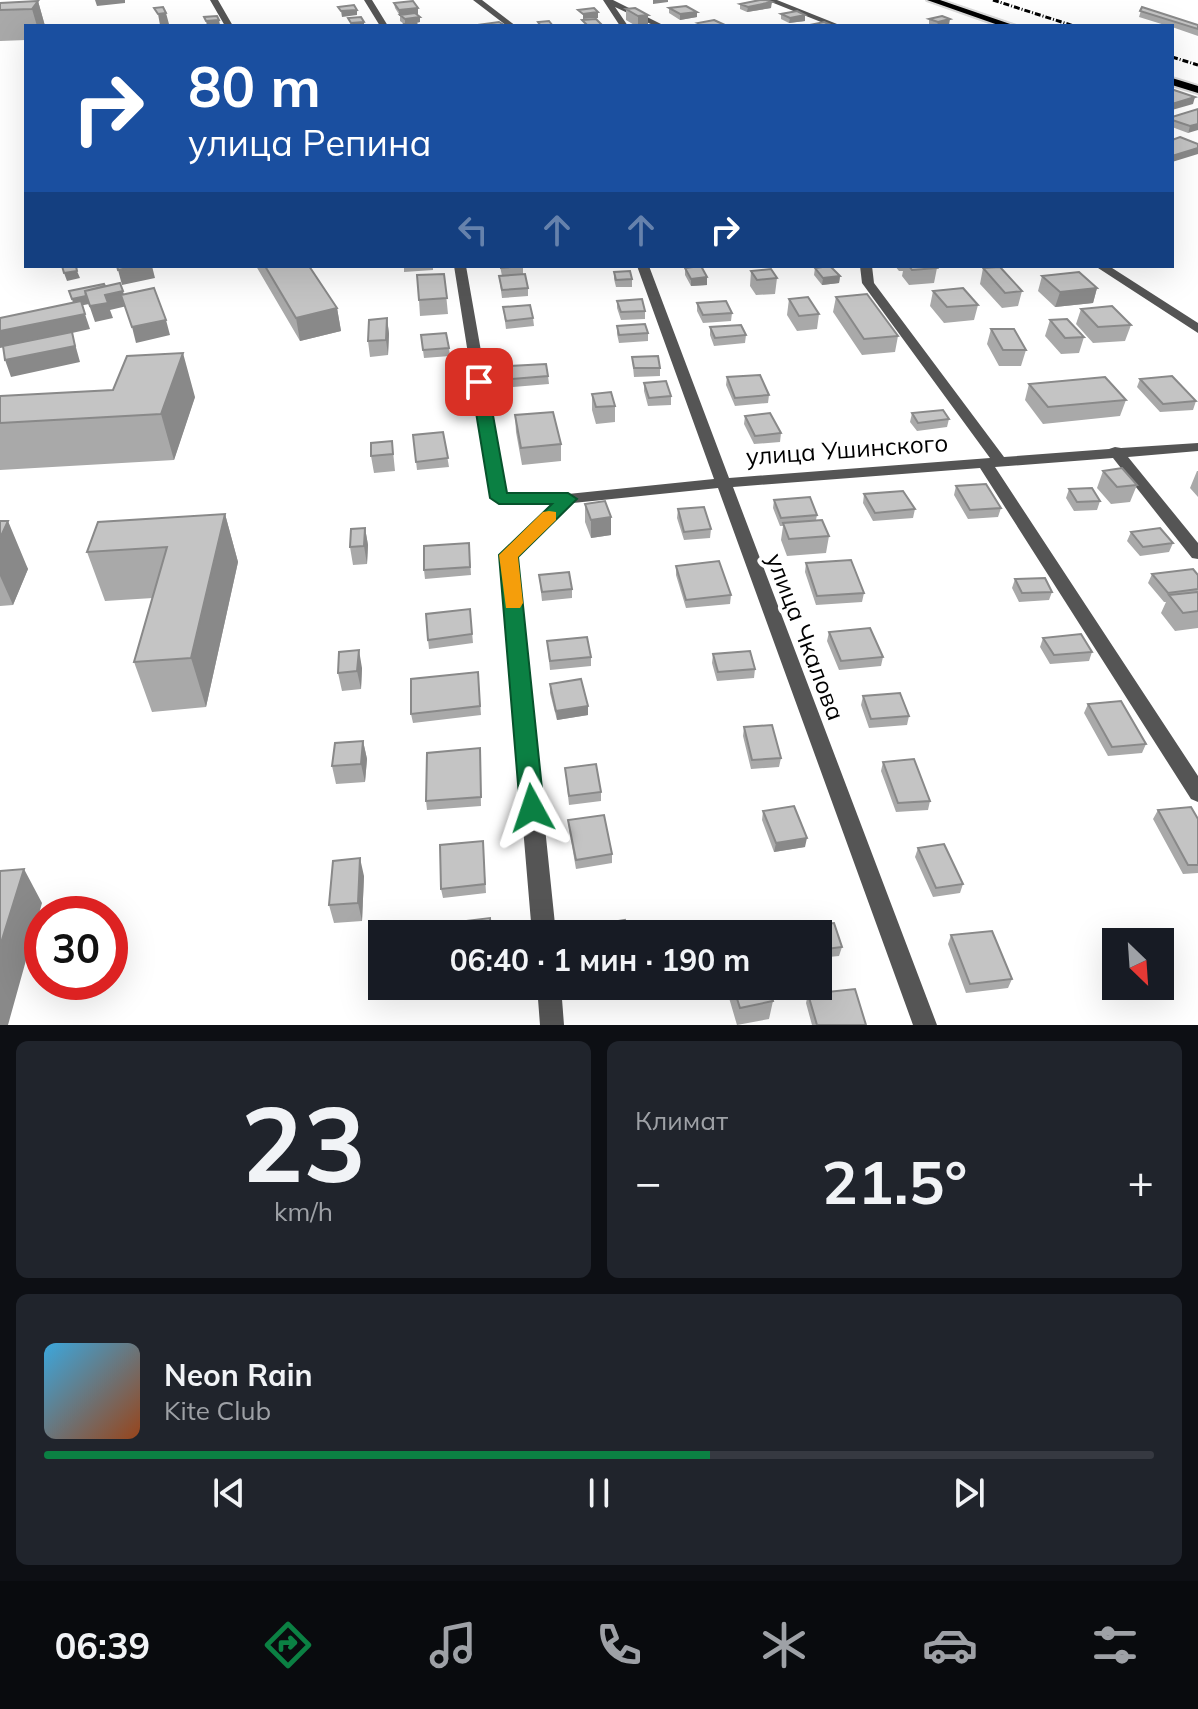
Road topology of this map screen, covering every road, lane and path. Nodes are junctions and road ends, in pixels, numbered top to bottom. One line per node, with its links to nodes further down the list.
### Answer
1 (214, 0): 7 (street)
2 (368, 0): 8 (street)
3 (477, 0): 9 (street)
4 (607, 0): 10 (street); 11 (street)
5 (770, 0): 12 (street)
6 (931, 0): 13 (main road)
7 (228, 24)
8 (383, 24)
9 (509, 24)
10 (623, 24)
11 (657, 24)
12 (833, 24)
13 (1000, 24)
14 (1174, 82): 15 (main road)
15 (1198, 90)
16 (460, 268): 25 (street, улица Ушинского)
17 (644, 268): 24 (street, улица Чкалова)
18 (866, 268): 23 (street)
19 (1104, 268): 20 (street)
20 (1198, 329)
21 (1198, 447): 22 (street, улица Ушинского)
22 (1115, 451): 23 (street, улица Ушинского); 26 (street)
23 (993, 463): 24 (street, улица Ушинского); 27 (street)
24 (722, 483): 25 (street, улица Ушинского); 31 (street, улица Чкалова)
25 (568, 499): 28 (street)
26 (1198, 554)
27 (1198, 793)
28 (543, 920)
29 (550, 1000): 30 (street)
30 (552, 1025)
31 (925, 1025)

